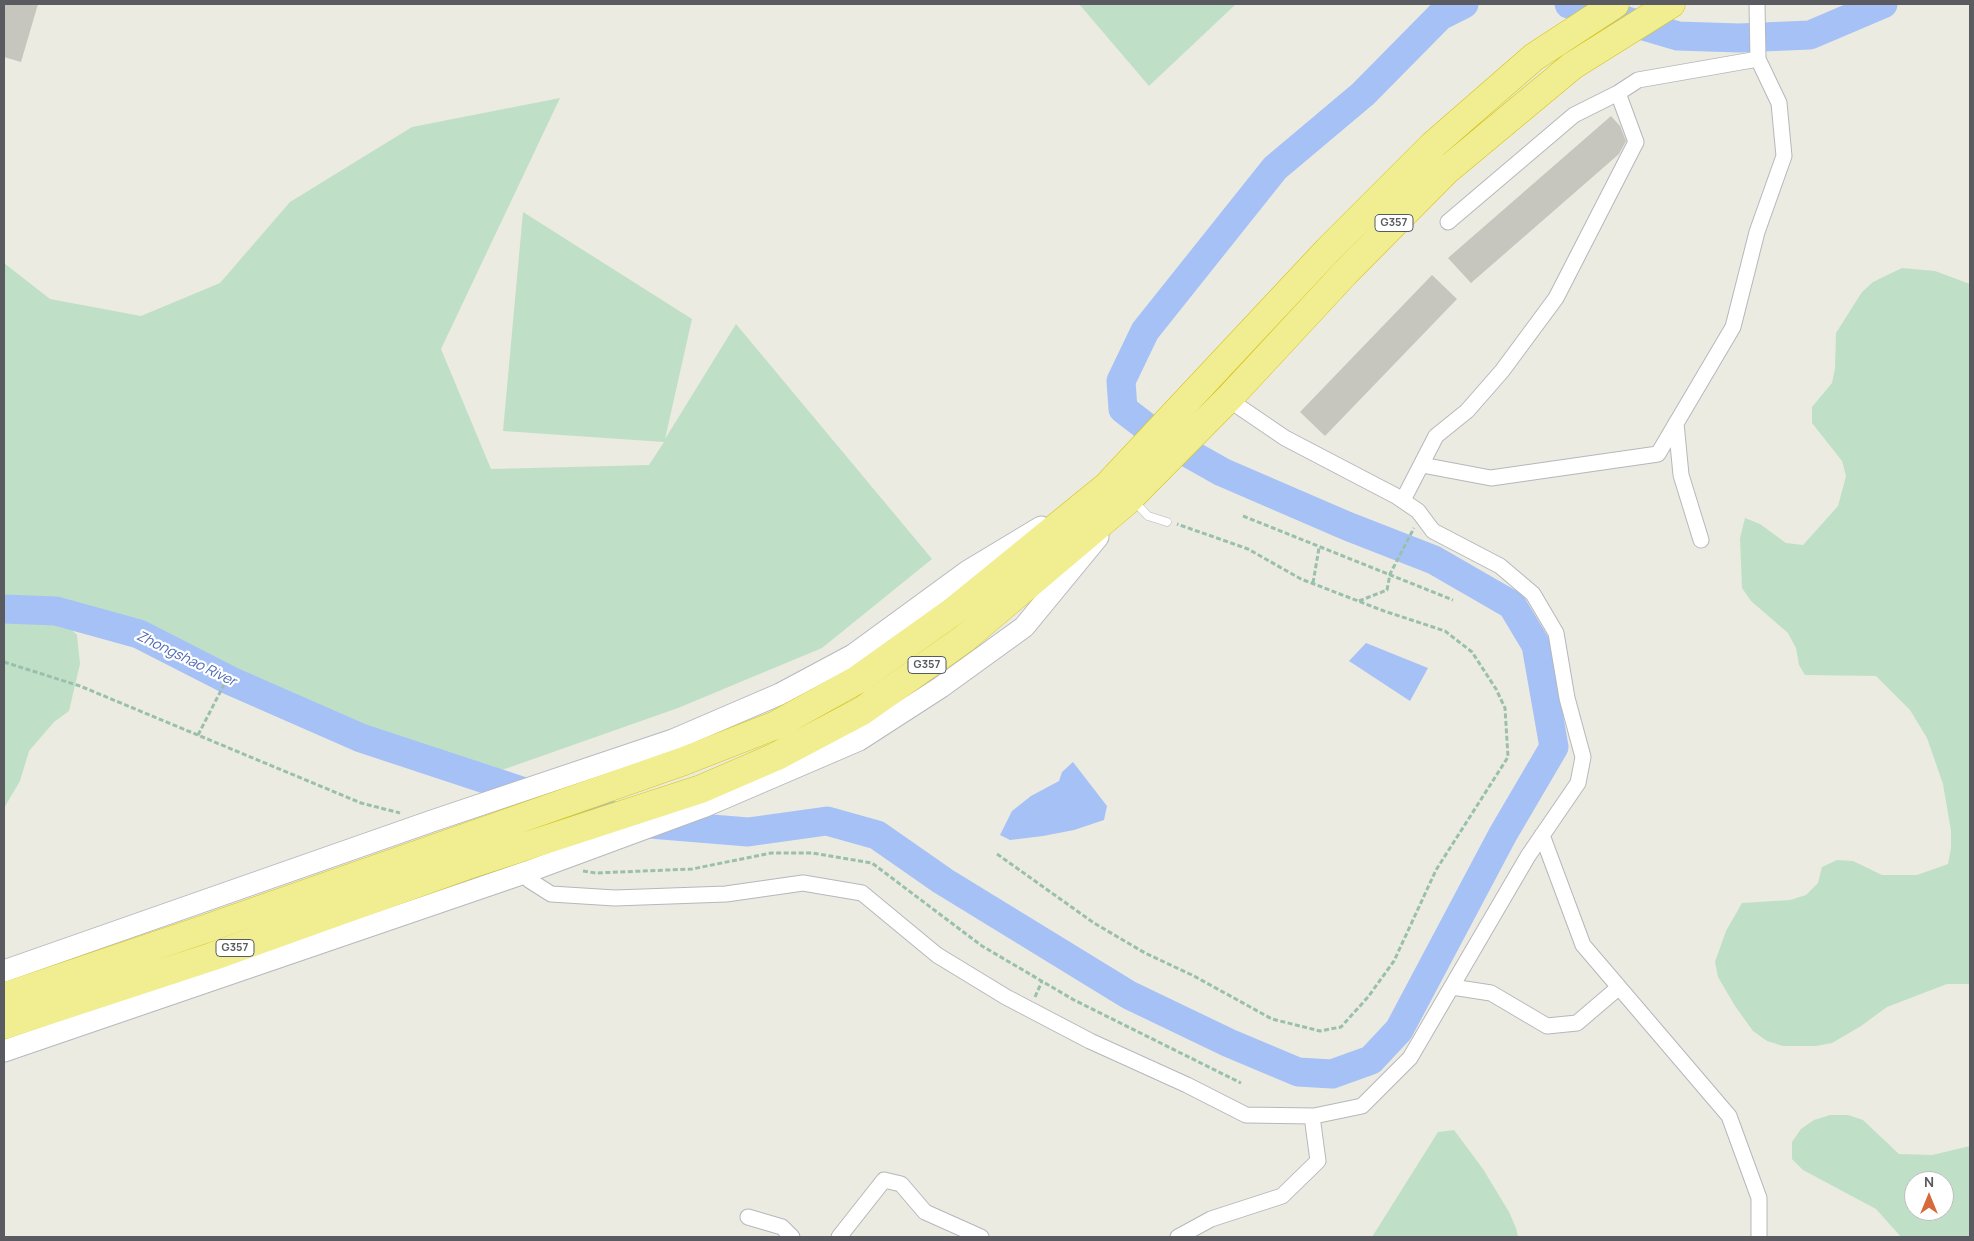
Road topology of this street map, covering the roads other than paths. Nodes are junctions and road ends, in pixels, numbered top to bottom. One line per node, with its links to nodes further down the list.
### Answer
1 (1615, 4): 10 (highway, G357)
2 (1672, 4): 7 (highway, G357)
3 (1757, 4): 4 (street)
4 (1758, 59): 5 (street); 8 (street)
5 (1618, 93): 6 (street); 9 (street)
6 (1448, 222)
7 (1231, 396): 10 (highway, G357); 11 (street)
8 (1676, 423): 9 (street); 13 (street)
9 (1422, 465): 11 (street)
10 (1121, 495): 12 (lane); 14 (highway, G357); 17 (street); 20 (highway, G357)
11 (1403, 500): 15 (street)
12 (1167, 522)
13 (1701, 540)
14 (702, 798): 16 (street); 21 (highway, G357)
15 (1542, 835): 18 (street); 19 (street)
16 (526, 872): 22 (street); 23 (street)
17 (4, 971)
18 (1452, 987): 19 (street); 23 (street)
19 (1618, 988): 29 (street)
20 (4, 997)
21 (4, 1024)
22 (4, 1051)
23 (1312, 1116): 28 (street)
24 (748, 1216): 25 (street)
25 (792, 1237)
26 (840, 1237): 27 (street)
27 (981, 1237)
28 (1178, 1237)
29 (1759, 1237)

